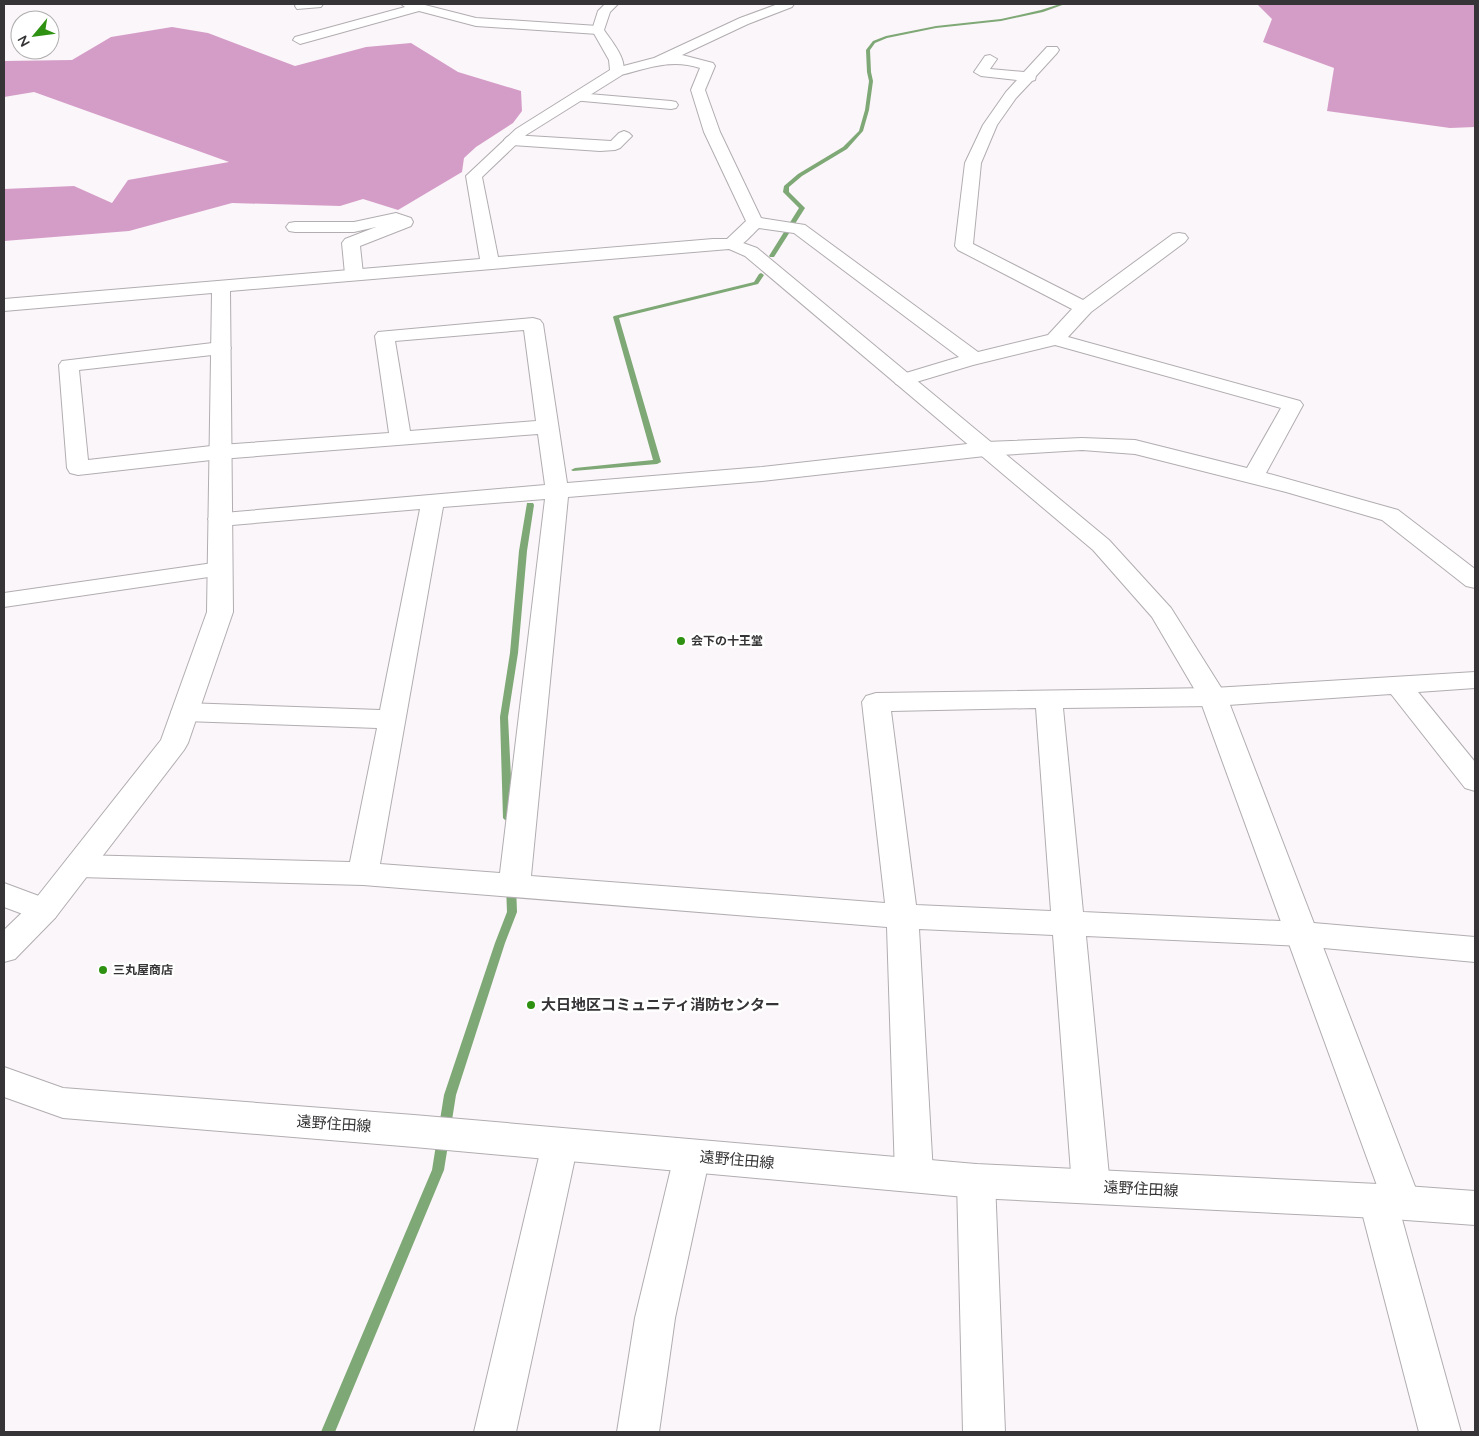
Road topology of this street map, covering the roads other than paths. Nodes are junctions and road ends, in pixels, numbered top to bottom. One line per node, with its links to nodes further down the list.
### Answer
1 (317, 4): 4 (street)
2 (612, 4): 6 (street)
3 (788, 4): 10 (street)
4 (301, 6)
5 (413, 6): 6 (street); 7 (street)
6 (598, 30): 11 (street)
7 (300, 40)
8 (1052, 50): 12 (street)
9 (990, 59): 12 (street)
10 (659, 61): 11 (street); 17 (street)
11 (617, 72): 13 (street)
12 (1030, 77): 25 (street)
13 (577, 98): 14 (street); 16 (street)
14 (670, 106)
15 (624, 136): 16 (street)
16 (512, 140): 21 (street)
17 (755, 222): 20 (street); 28 (street)
18 (295, 227): 22 (street)
19 (1179, 238): 25 (street)
20 (732, 244): 21 (street); 29 (street)
21 (490, 263): 22 (street)
22 (354, 274): 23 (street)
23 (221, 286): 24 (street); 27 (street)
24 (4, 305)
25 (1084, 308): 26 (street)
26 (1055, 339): 28 (street); 34 (street)
27 (221, 348): 33 (street); 33 (street)
28 (975, 359): 29 (street)
29 (903, 380): 32 (street)
30 (548, 427): 31 (street); 31 (street); 35 (street)
31 (400, 438): 33 (street)
32 (985, 450): 34 (street); 35 (street); 43 (street)
33 (220, 452): 37 (street)
34 (1253, 477): 39 (street)
35 (557, 491): 36 (street); 50 (street)
36 (433, 501): 37 (street); 46 (street)
37 (220, 519): 38 (street)
38 (220, 569): 40 (street); 45 (street)
39 (1475, 581)
40 (4, 600)
41 (1475, 680): 42 (street)
42 (1398, 685): 43 (street); 47 (street)
43 (1213, 697): 44 (street); 55 (street)
44 (1049, 700): 53 (street); 54 (street)
45 (184, 712): 46 (street); 48 (street)
46 (392, 719): 49 (street)
47 (1475, 780)
48 (79, 866): 49 (street); 52 (street)
49 (363, 874): 50 (street)
50 (514, 886): 53 (street)
51 (4, 895): 52 (street)
52 (44, 910): 57 (street)
53 (902, 916): 54 (street); 61 (street)
54 (1069, 924): 55 (street); 63 (street)
55 (1302, 934): 56 (street); 64 (street)
56 (1475, 949)
57 (4, 950)
58 (4, 1082): 59 (street, 遠野住田線)
59 (560, 1144): 60 (street, 遠野住田線); 66 (street)
60 (692, 1156): 61 (street, 遠野住田線); 67 (street)
61 (914, 1174): 62 (street, 遠野住田線)
62 (976, 1181): 63 (street, 遠野住田線); 68 (street)
63 (1091, 1186): 64 (street, 遠野住田線)
64 (1390, 1201): 65 (street, 遠野住田線); 69 (street)
65 (1475, 1208)
66 (495, 1432)
67 (638, 1432)
68 (984, 1432)
69 (1440, 1432)

